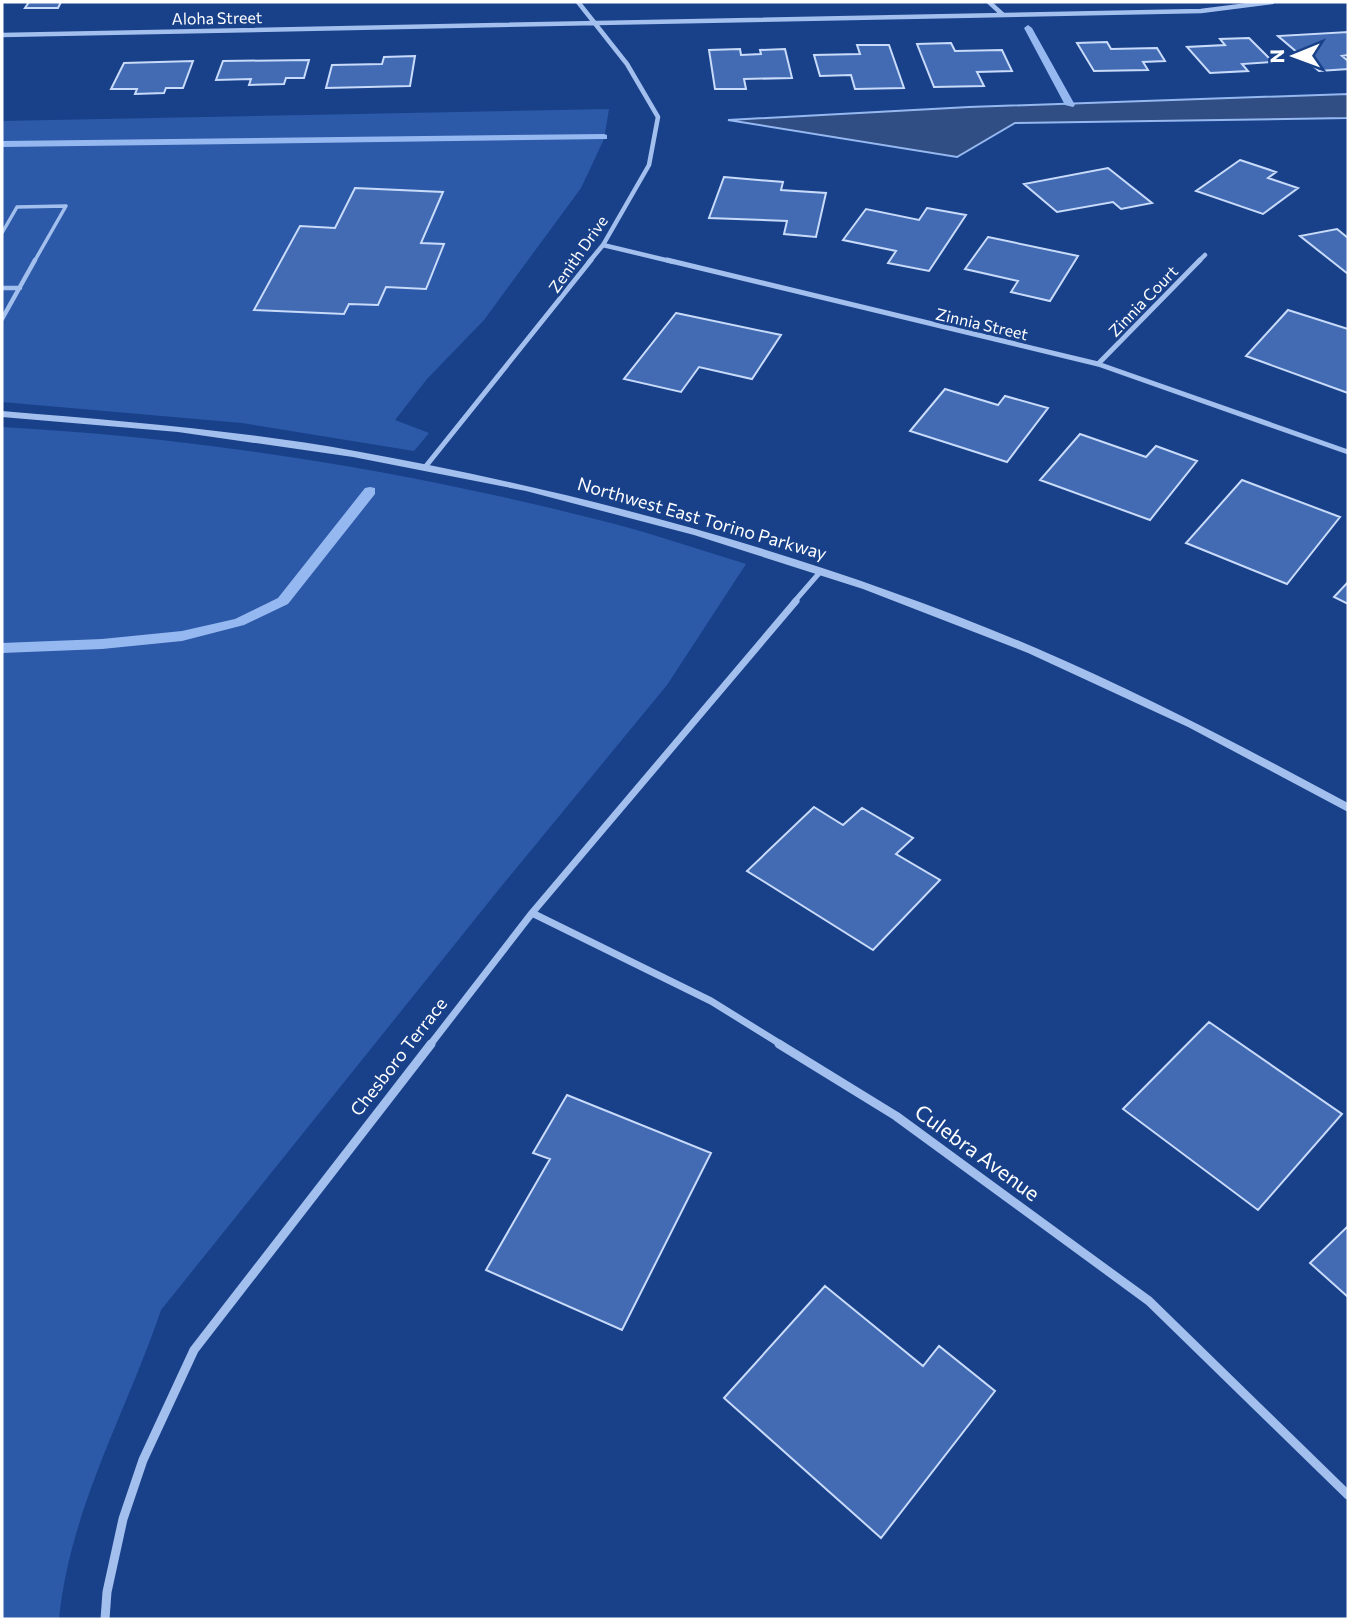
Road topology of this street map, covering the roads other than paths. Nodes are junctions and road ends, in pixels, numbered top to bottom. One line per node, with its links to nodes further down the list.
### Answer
1 (578, 2): 5 (street, Zenith Drive)
2 (989, 2): 4 (street)
3 (1272, 2): 4 (street, Aloha Street)
4 (1003, 14): 5 (street, Aloha Street)
5 (592, 22): 6 (street, Aloha Street); 8 (street, Zenith Drive)
6 (2, 34)
7 (2, 233): 11 (lane)
8 (603, 246): 13 (street, Zinnia Street); 16 (street, Zenith Drive)
9 (1205, 255): 13 (street, Zinnia Court)
10 (2, 288): 11 (lane)
11 (20, 288): 12 (lane)
12 (2, 319)
13 (1098, 364): 15 (street, Zinnia Street)
14 (2, 414): 16 (street, Northwest East Torino Parkway)
15 (1348, 452)
16 (426, 466): 17 (street, Northwest East Torino Parkway)
17 (821, 570): 18 (street, Northwest East Torino Parkway); 19 (street, Chesboro Terrace)
18 (1348, 808)
19 (532, 913): 20 (street, Culebra Avenue); 21 (street, Chesboro Terrace)
20 (1348, 1495)
21 (105, 1619)

